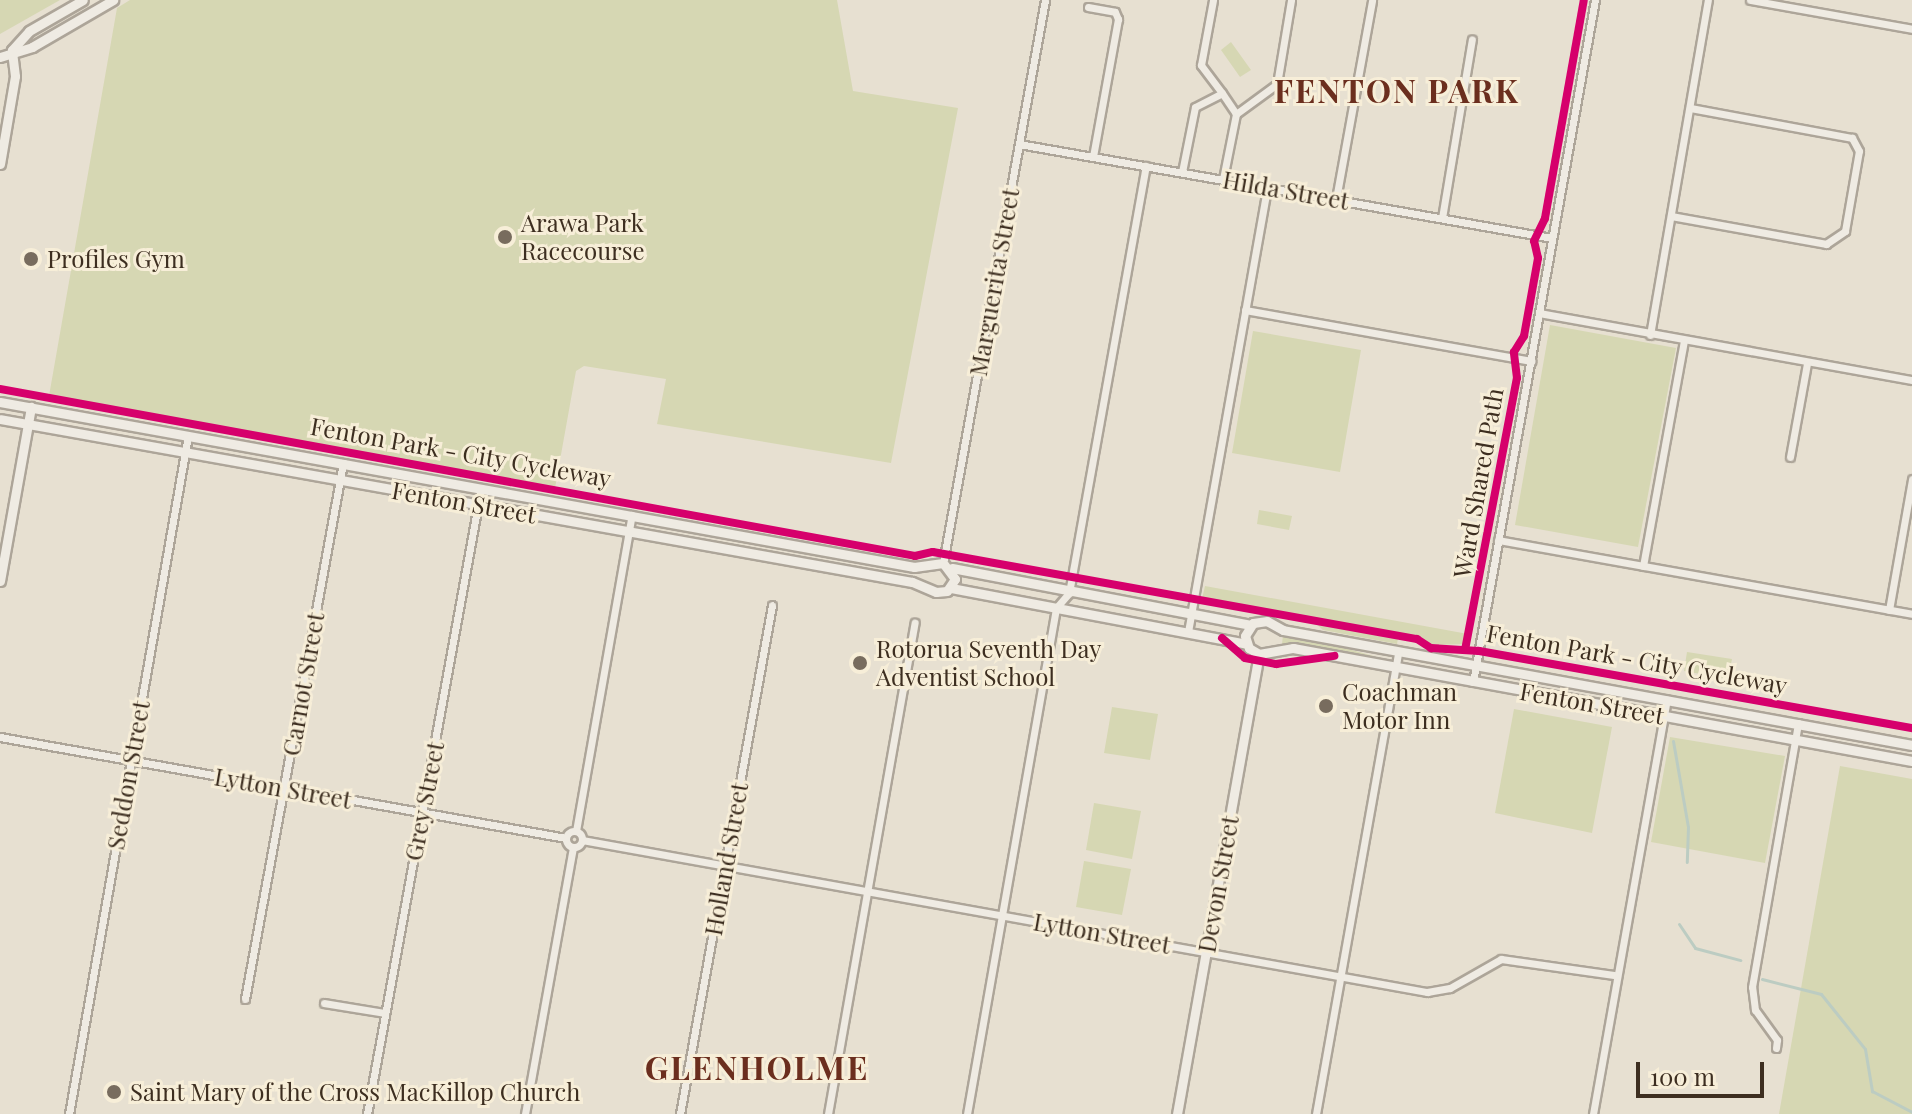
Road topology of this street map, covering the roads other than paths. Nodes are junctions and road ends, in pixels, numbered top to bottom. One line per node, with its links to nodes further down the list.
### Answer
1 (113, 0): 11 (main road)
2 (1045, 0): 19 (street, Marguerita Street)
3 (1213, 0): 16 (street)
4 (1291, 0): 18 (street)
5 (1372, 0): 26 (street)
6 (1595, 0): 29 (street)
7 (1708, 0): 17 (street)
8 (1750, 0): 12 (street)
9 (82, 1): 11 (main road); 14 (main road)
10 (1088, 7): 20 (street)
11 (88, 14): 14 (main road)
12 (1912, 29)
13 (1472, 39): 28 (street)
14 (12, 50): 15 (main road); 21 (main road)
15 (0, 57)
16 (1222, 93): 18 (street); 23 (street)
17 (1690, 108): 27 (street); 27 (street)
18 (1236, 114): 24 (street)
19 (1019, 144): 20 (street, Hilda Street); 55 (street, Marguerita Street)
20 (1093, 157): 22 (street, Hilda Street)
21 (0, 164)
22 (1146, 166): 23 (street, Hilda Street); 61 (street)
23 (1182, 172): 24 (street, Hilda Street)
24 (1223, 179): 25 (street, Hilda Street)
25 (1267, 187): 26 (street, Hilda Street); 30 (street)
26 (1336, 199): 28 (street, Hilda Street)
27 (1671, 216): 32 (street)
28 (1442, 218): 29 (street, Hilda Street)
29 (1552, 238): 31 (street)
30 (1245, 310): 34 (street); 66 (street)
31 (1539, 313): 32 (street); 34 (street)
32 (1650, 335): 33 (street)
33 (1684, 340): 35 (street); 56 (street)
34 (1531, 361): 51 (street)
35 (1807, 363): 36 (street); 43 (street)
36 (1912, 380)
37 (0, 402): 38 (main road, Fenton Street)
38 (31, 407): 40 (main road); 41 (main road, Fenton Street)
39 (0, 419): 40 (main road, Fenton Street)
40 (28, 424): 42 (main road, Fenton Street); 53 (main road)
41 (188, 436): 42 (street, Seddon Street); 44 (main road, Fenton Street)
42 (185, 452): 46 (main road, Fenton Street); 84 (street, Seddon Street)
43 (1790, 457)
44 (343, 463): 46 (street, Carnot Street); 47 (main road, Fenton Street)
45 (1912, 479): 64 (street)
46 (339, 480): 48 (main road, Fenton Street); 86 (street, Carnot Street)
47 (481, 488): 48 (street, Grey Street); 49 (main road, Fenton Street)
48 (478, 504): 50 (main road, Fenton Street); 87 (street, Grey Street)
49 (632, 515): 50 (street); 52 (main road, Fenton Street)
50 (628, 532): 54 (main road, Fenton Street); 88 (street)
51 (1498, 540): 56 (street); 75 (street)
52 (783, 542): 54 (main road); 57 (main road, Fenton Street)
53 (2, 555): 58 (main road)
54 (780, 558): 59 (main road, Fenton Street)
55 (948, 566): 57 (main road); 60 (main road); 61 (main road)
56 (1643, 566): 64 (street)
57 (929, 568): 59 (main road)
58 (0, 581)
59 (928, 585): 60 (main road, Fenton Street)
60 (951, 588): 63 (main road)
61 (1069, 593): 63 (street); 66 (main road)
62 (772, 605): 92 (street, Holland Street)
63 (1056, 608): 70 (main road); 94 (street)
64 (1889, 610): 65 (street)
65 (1912, 614)
66 (1191, 616): 68 (main road); 70 (street)
67 (915, 623): 93 (street)
68 (1250, 625): 69 (main road); 71 (main road)
69 (1274, 626): 72 (main road); 73 (main road, Fenton Street)
70 (1188, 632): 71 (main road)
71 (1247, 644): 74 (main road)
72 (1272, 650): 74 (main road); 76 (main road, Fenton Street)
73 (1398, 652): 75 (main road, Fenton Street); 76 (street)
74 (1259, 654): 95 (main road, Devon Street)
75 (1476, 665): 77 (street); 78 (main road, Fenton Street)
76 (1396, 668): 77 (main road, Fenton Street); 97 (street)
77 (1473, 682): 79 (main road, Fenton Street)
78 (1667, 700): 79 (street); 80 (main road, Fenton Street)
79 (1664, 716): 82 (main road, Fenton Street); 96 (street)
80 (1798, 723): 82 (street); 83 (main road, Fenton Street)
81 (0, 737): 84 (street, Lytton Street)
82 (1796, 739): 85 (main road, Fenton Street); 101 (street)
83 (1912, 745)
84 (131, 761): 86 (street, Lytton Street); 102 (street, Seddon Street)
85 (1912, 761)
86 (284, 788): 87 (street, Lytton Street); 98 (street, Carnot Street)
87 (422, 813): 89 (street, Lytton Street); 100 (street, Grey Street)
88 (576, 831): 89 (street); 90 (street)
89 (566, 838): 91 (street)
90 (582, 840): 91 (street); 92 (street, Lytton Street)
91 (573, 847): 104 (street)
92 (725, 866): 93 (street, Lytton Street); 105 (street, Holland Street)
93 (868, 891): 94 (street, Lytton Street); 106 (street)
94 (1002, 914): 95 (street, Lytton Street); 107 (street)
95 (1206, 952): 97 (street, Lytton Street); 108 (main road, Devon Street)
96 (1614, 975): 97 (street, Lytton Street); 110 (street)
97 (1341, 976): 109 (street)
98 (245, 999)
99 (324, 1003): 100 (street)
100 (385, 1013): 103 (street, Grey Street)
101 (1776, 1048)
102 (69, 1114)
103 (367, 1114)
104 (525, 1114)
105 (680, 1114)
106 (828, 1114)
107 (967, 1114)
108 (1177, 1114)
109 (1316, 1114)
110 (1593, 1114)

